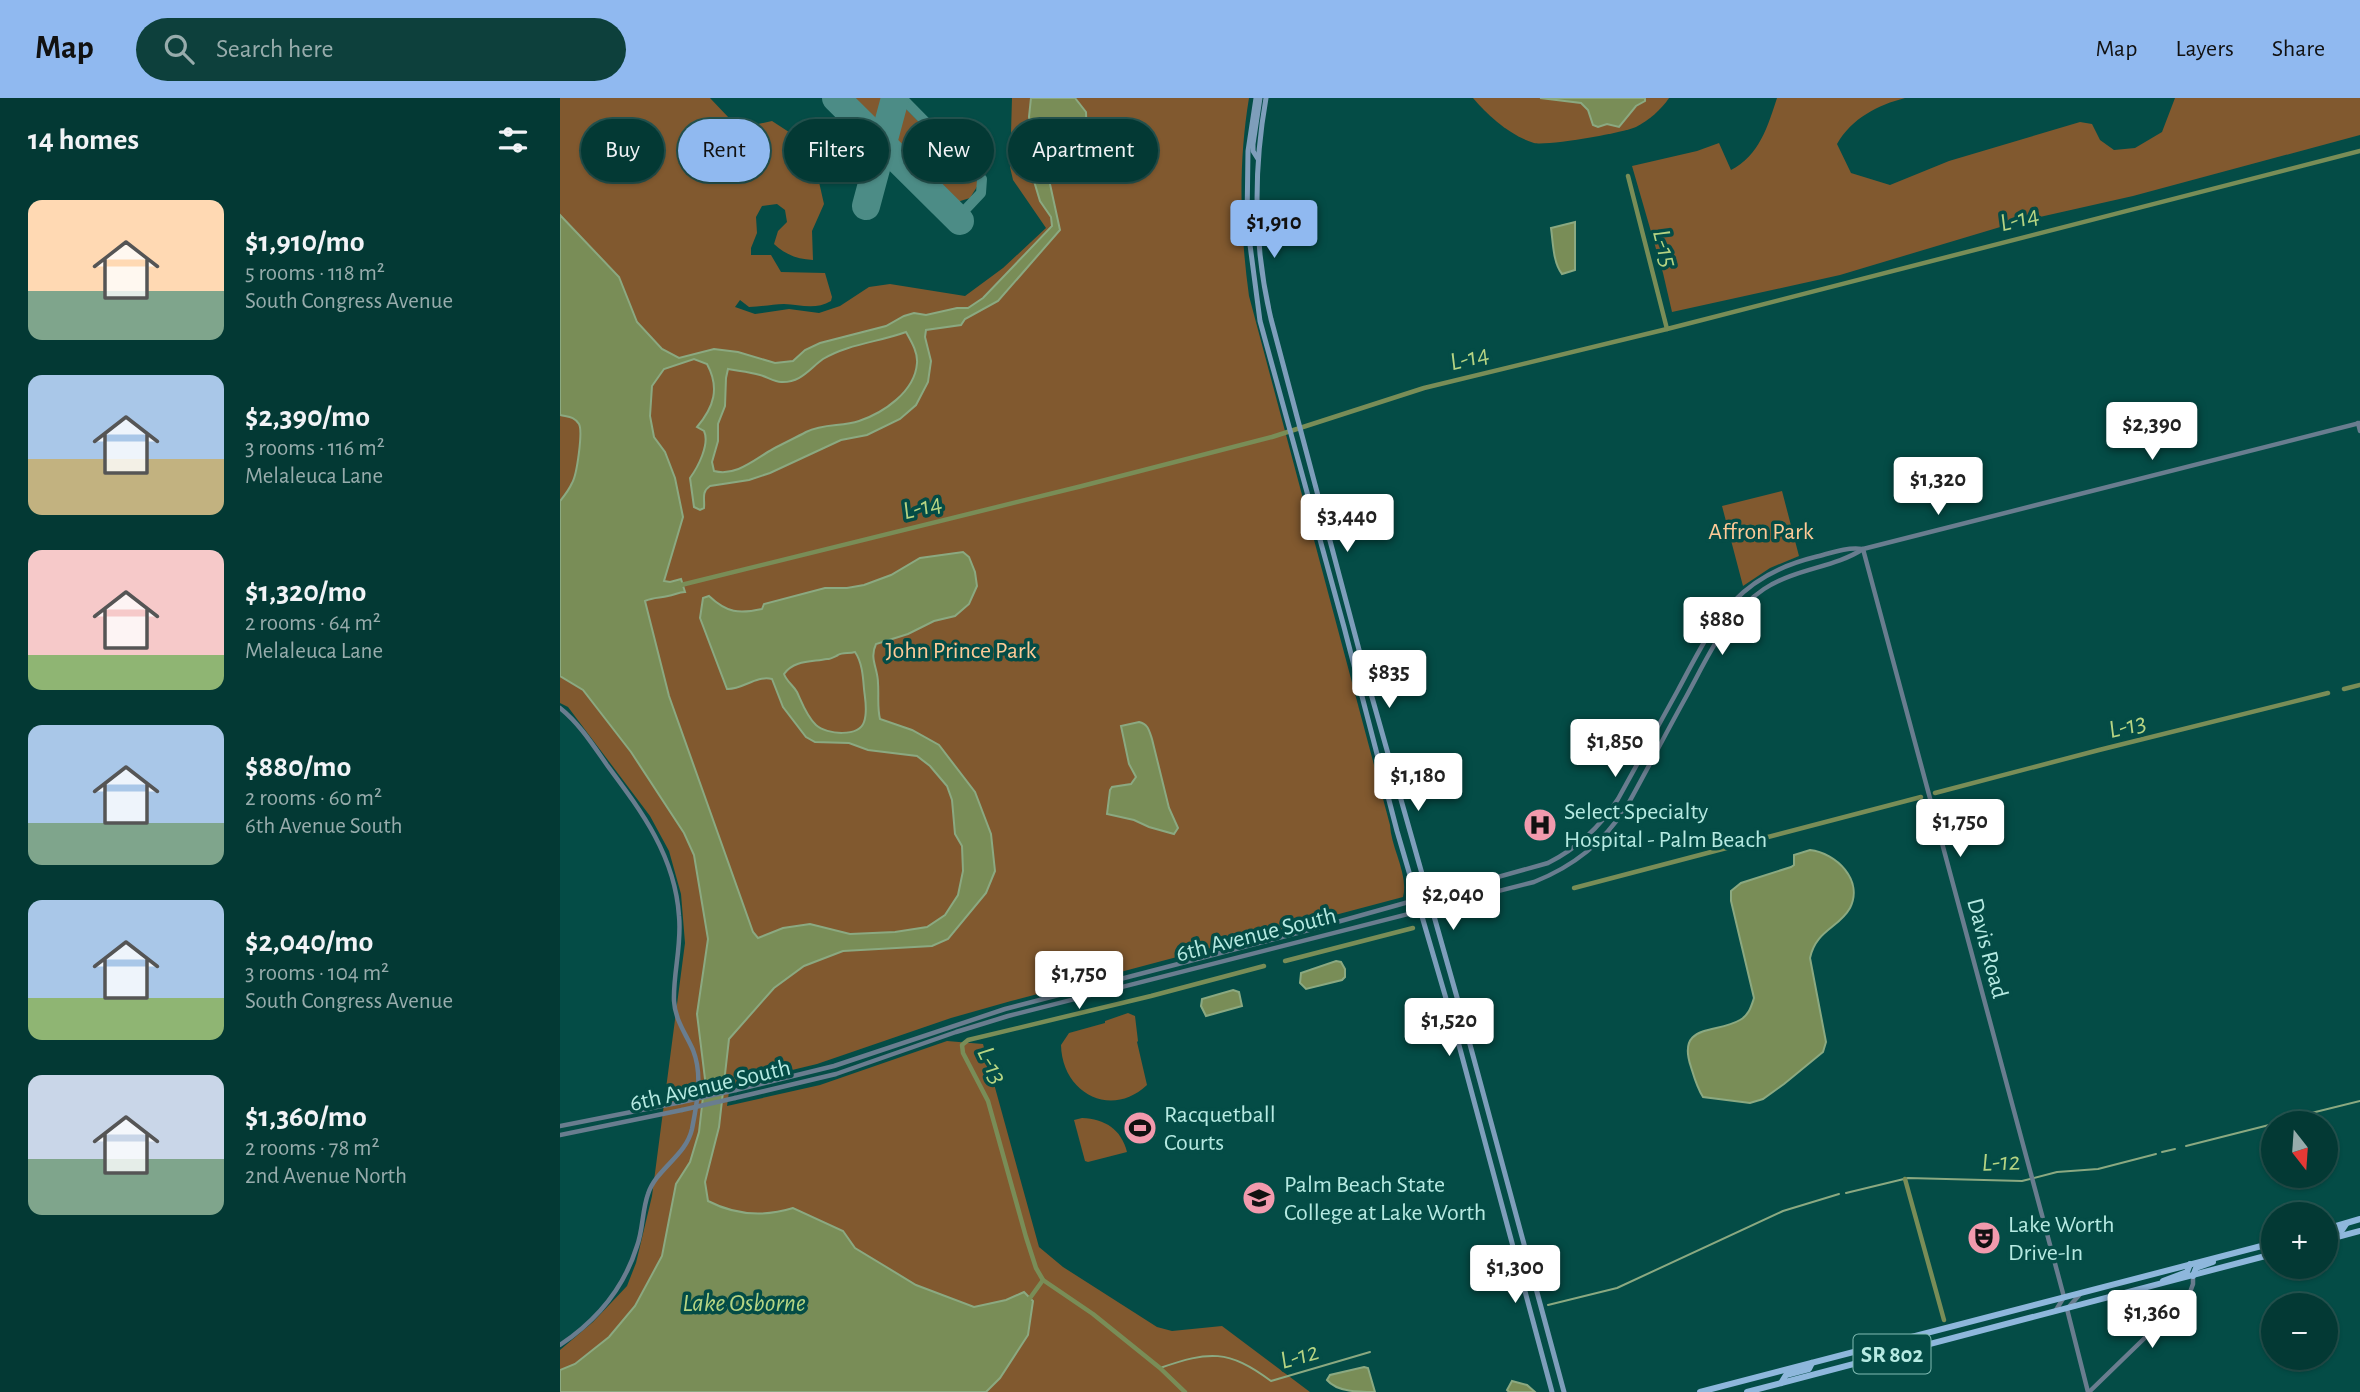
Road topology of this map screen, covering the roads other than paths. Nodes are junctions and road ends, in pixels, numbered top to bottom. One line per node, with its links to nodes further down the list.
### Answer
1 (1258, 98): 3 (main road); 7 (main road)
2 (1266, 98): 3 (main road)
3 (1258, 160): 8 (main road)
4 (2359, 423): 5 (street); 6 (street)
5 (2360, 431)
6 (1863, 549): 12 (street, 6th Avenue South); 14 (street, 6th Avenue South); 31 (street, Davis Road)
7 (1353, 660): 8 (main road); 9 (main road)
8 (1366, 676): 10 (main road)
9 (1358, 678): 10 (main road); 13 (main road)
10 (1371, 692): 12 (main road)
11 (560, 708): 34 (street)
12 (1429, 897): 13 (street, 6th Avenue South); 14 (main road)
13 (1418, 900): 15 (main road); 16 (street, 6th Avenue South, bridge)
14 (1432, 908): 15 (street, 6th Avenue South); 39 (main road)
15 (1421, 911): 17 (street, 6th Avenue South, bridge); 38 (main road)
16 (560, 1126)
17 (560, 1135)
18 (2360, 1219): 19 (main road)
19 (2346, 1224): 20 (main road); 21 (main road)
20 (2338, 1226)
21 (2338, 1231)
22 (2360, 1231): 23 (main road)
23 (2338, 1237)
24 (2261, 1245): 25 (main road, SR 802)
25 (2220, 1256): 27 (main road, SR 802); 28 (main road)
26 (2261, 1257): 28 (main road, SR 802)
27 (2190, 1264): 29 (main road); 30 (main road, SR 802)
28 (2193, 1276): 29 (main road, SR 802); 42 (street)
29 (2159, 1284): 32 (main road, SR 802)
30 (2081, 1293): 31 (main road, SR 802); 32 (street)
31 (2064, 1297): 33 (street); 35 (main road, SR 802)
32 (2067, 1309): 33 (main road, SR 802); 42 (street)
33 (2054, 1312): 36 (main road, SR 802)
34 (560, 1345)
35 (1812, 1363): 36 (main road); 37 (main road, SR 802)
36 (1781, 1383): 41 (main road, SR 802)
37 (1722, 1389): 40 (main road, SR 802)
38 (1552, 1392)
39 (1564, 1392)
40 (1700, 1392)
41 (1747, 1392)
42 (2088, 1392)

